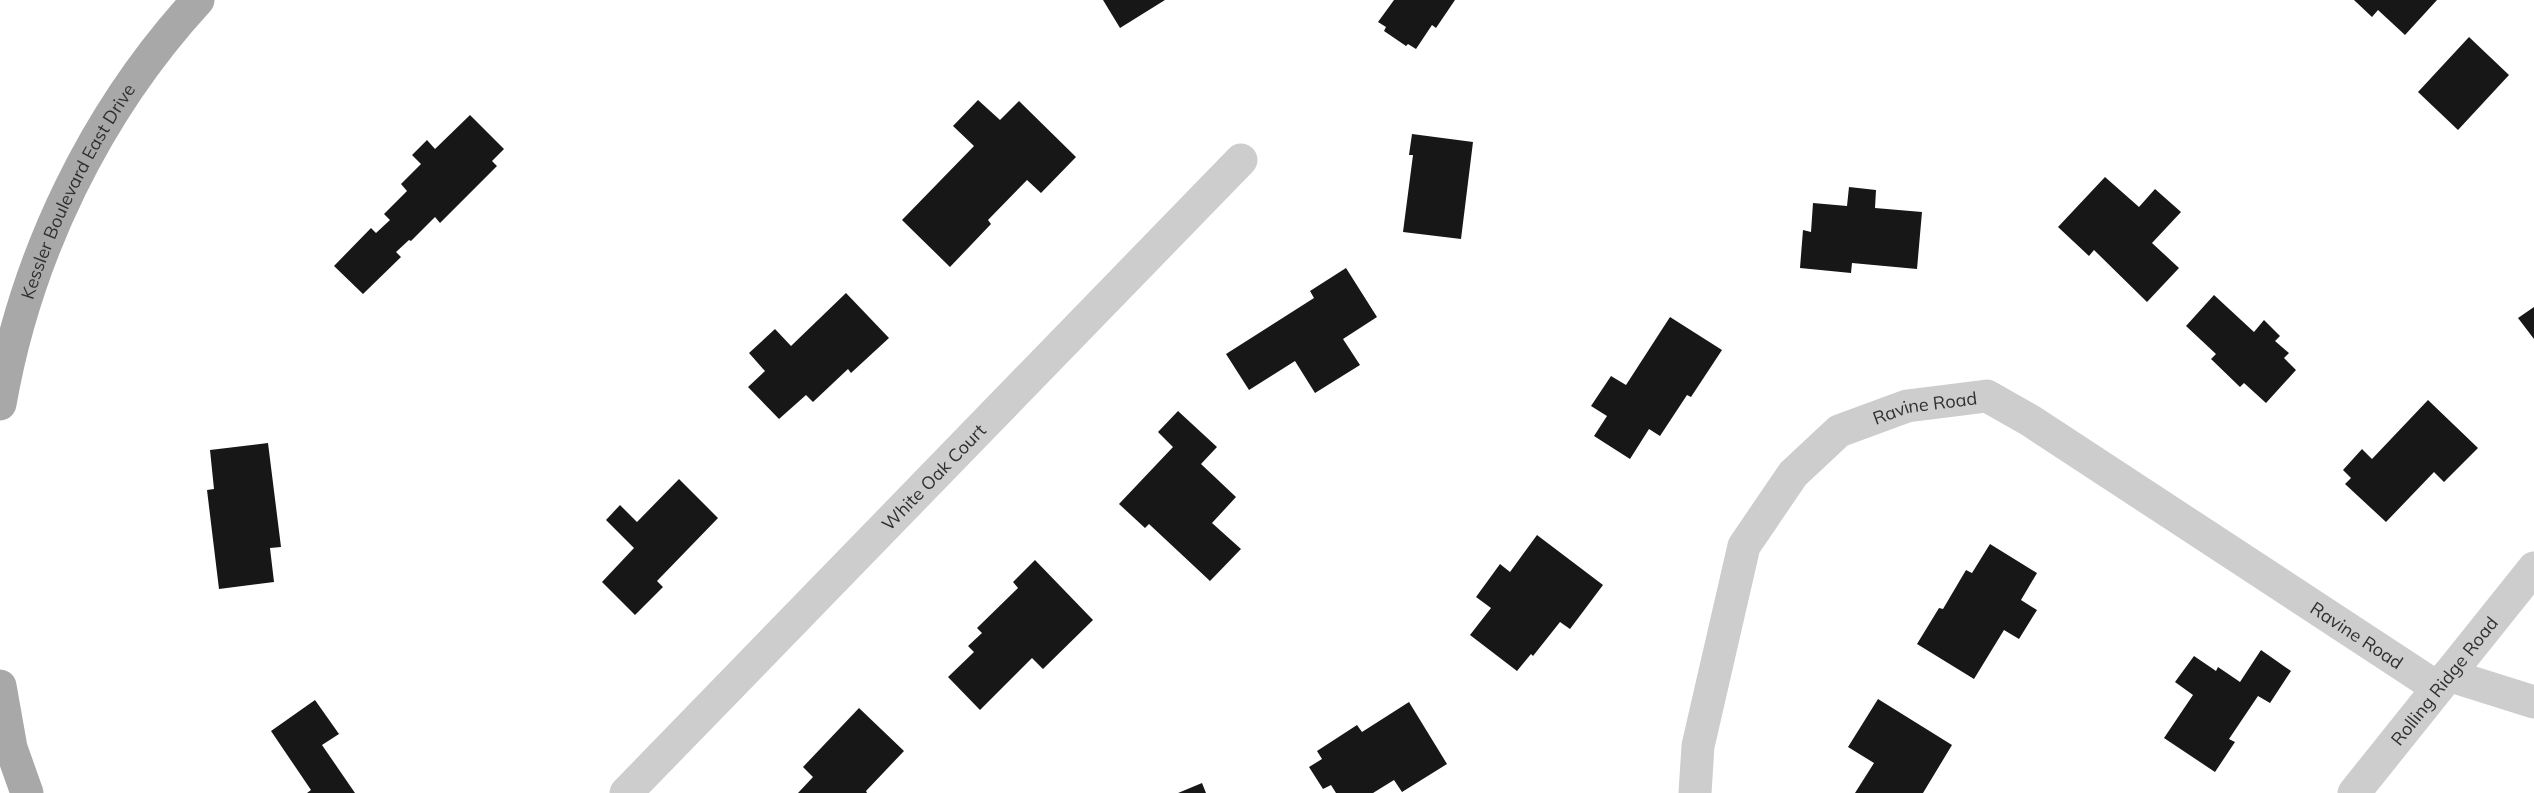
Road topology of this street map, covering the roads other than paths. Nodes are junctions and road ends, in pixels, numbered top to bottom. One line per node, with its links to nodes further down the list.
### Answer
1 (198, 0): 3 (main road, Kessler Boulevard East Drive)
2 (1241, 160): 9 (street, White Oak Court)
3 (0, 404)
4 (2534, 568): 5 (street, Rolling Ridge Road)
5 (2443, 681): 7 (street, Ravine Road); 10 (street, Ravine Road); 11 (street, Rolling Ridge Road)
6 (0, 686): 8 (main road)
7 (2534, 702)
8 (27, 793)
9 (626, 793)
10 (1695, 793)
11 (2355, 793)

